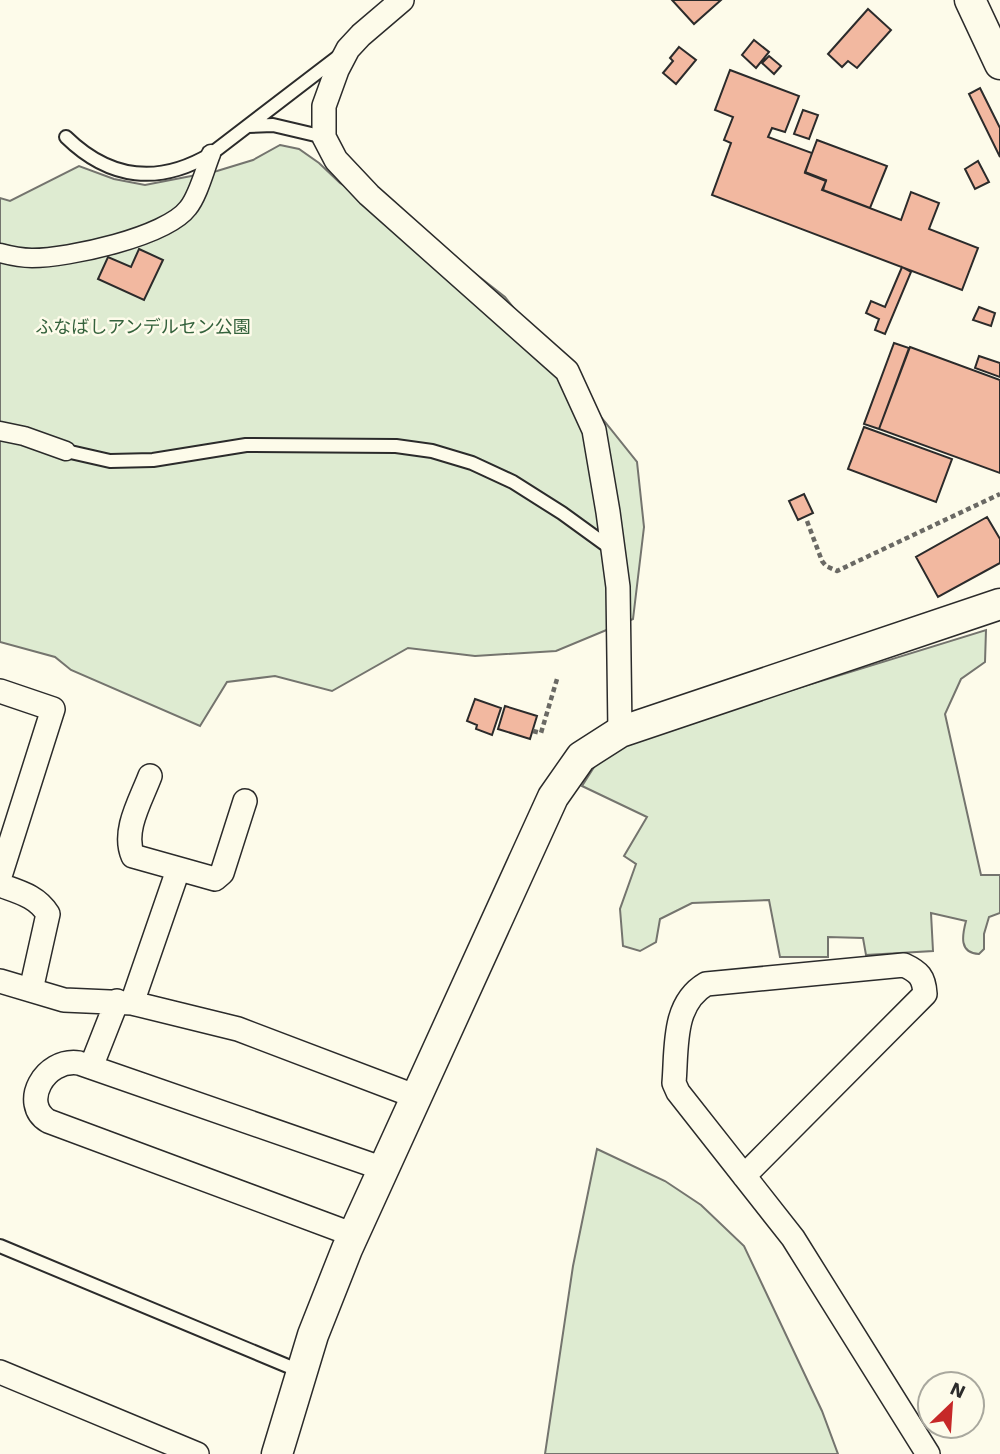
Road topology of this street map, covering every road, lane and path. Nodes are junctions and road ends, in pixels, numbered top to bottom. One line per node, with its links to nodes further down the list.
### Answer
1 (402, 0): 3 (street)
2 (970, 0): 4 (street)
3 (348, 49): 5 (lane); 7 (street)
4 (1000, 64)
5 (248, 126): 7 (lane); 8 (lane)
6 (66, 137): 8 (lane)
7 (324, 137): 14 (street)
8 (211, 154): 9 (street)
9 (0, 253)
10 (0, 431): 11 (street)
11 (66, 451): 14 (lane)
12 (1000, 494): 13 (path)
13 (807, 521)
14 (613, 550): 19 (street)
15 (1000, 604): 19 (street)
16 (557, 680): 18 (path)
17 (0, 691): 23 (street)
18 (533, 731)
19 (620, 732): 29 (street)
20 (150, 776): 22 (street)
21 (245, 801): 22 (street)
22 (178, 870): 27 (street)
23 (0, 876)
24 (0, 885): 26 (street)
25 (0, 981): 26 (street)
26 (31, 990): 27 (street)
27 (124, 1002): 28 (street); 29 (street)
28 (91, 1067): 30 (street); 32 (street)
29 (417, 1097): 30 (street)
30 (384, 1169): 32 (street)
31 (744, 1176): 31 (street); 38 (street)
32 (354, 1236): 35 (street)
33 (0, 1246): 35 (lane)
34 (0, 1372): 36 (street)
35 (302, 1372): 37 (street)
36 (197, 1454)
37 (276, 1454)
38 (928, 1454)

